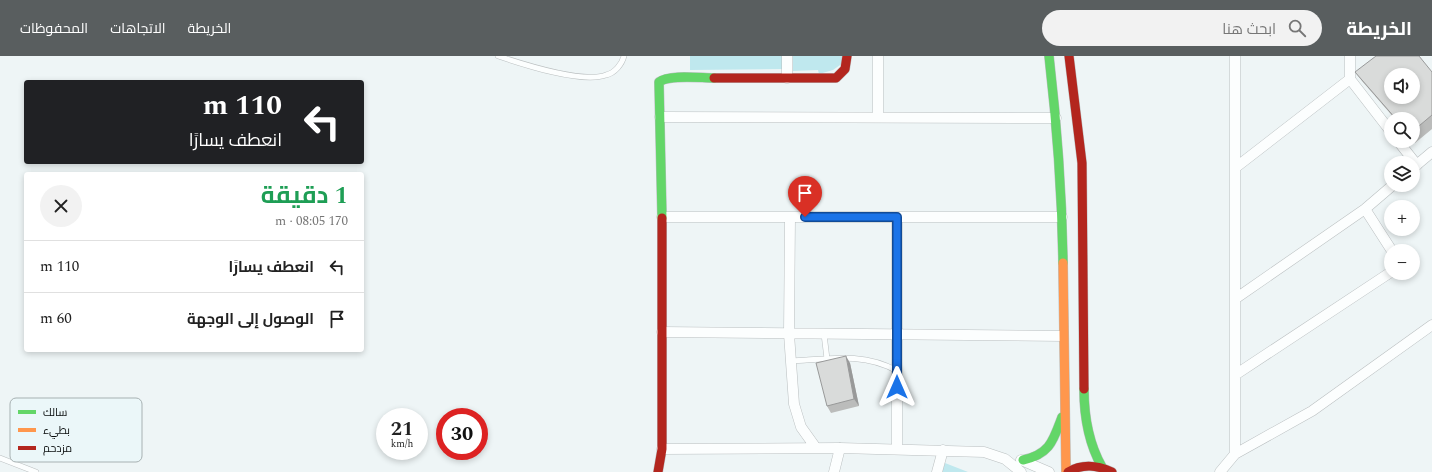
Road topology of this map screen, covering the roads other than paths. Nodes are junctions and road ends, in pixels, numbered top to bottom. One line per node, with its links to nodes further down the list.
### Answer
1 (498, 56): 10 (lane)
2 (624, 56): 10 (lane)
3 (787, 56): 11 (street)
4 (847, 56): 11 (street)
5 (878, 56): 14 (street)
6 (1049, 56): 15 (street)
7 (1070, 56): 51 (street)
8 (1235, 56): 19 (street)
9 (1350, 56): 12 (street)
10 (508, 58)
11 (787, 78): 13 (street)
12 (1350, 78): 16 (street); 19 (street)
13 (660, 117): 14 (street); 22 (street)
14 (878, 117): 15 (street)
15 (1056, 118): 25 (street)
16 (1384, 123)
17 (1432, 152): 18 (street)
18 (1420, 163)
19 (1235, 168): 28 (street)
20 (1385, 192): 21 (street)
21 (1365, 209): 26 (street); 28 (street)
22 (662, 217): 23 (street); 30 (street)
23 (790, 217): 24 (street); 31 (street)
24 (897, 217): 25 (street); 33 (street)
25 (1062, 217): 34 (street)
26 (1388, 244)
27 (1384, 277): 38 (street)
28 (1235, 299): 38 (street)
29 (1432, 325): 45 (street)
30 (662, 332): 31 (street); 42 (street)
31 (789, 334): 32 (street); 36 (street)
32 (824, 334): 33 (street); 35 (lane)
33 (897, 334): 34 (street); 37 (street)
34 (1063, 336): 39 (street)
35 (827, 359): 36 (lane); 37 (lane)
36 (791, 361): 40 (street)
37 (897, 371): 43 (street)
38 (1235, 375): 45 (street)
39 (1064, 413): 48 (street); 58 (street)
40 (816, 448): 41 (street); 42 (street)
41 (840, 448): 43 (street); 54 (street)
42 (662, 449): 53 (street)
43 (897, 449): 44 (street)
44 (943, 450): 47 (street); 55 (street)
45 (1235, 454): 60 (street)
46 (0, 458): 49 (lane)
47 (1005, 459): 48 (street); 56 (street)
48 (1023, 460): 57 (street)
49 (10, 462)
50 (10, 462): 52 (lane)
51 (1102, 467): 58 (street); 59 (street)
52 (36, 472)
53 (658, 472)
54 (834, 472)
55 (937, 472)
56 (1021, 472)
57 (1049, 472)
58 (1067, 472)
59 (1112, 472)
60 (1220, 472)

